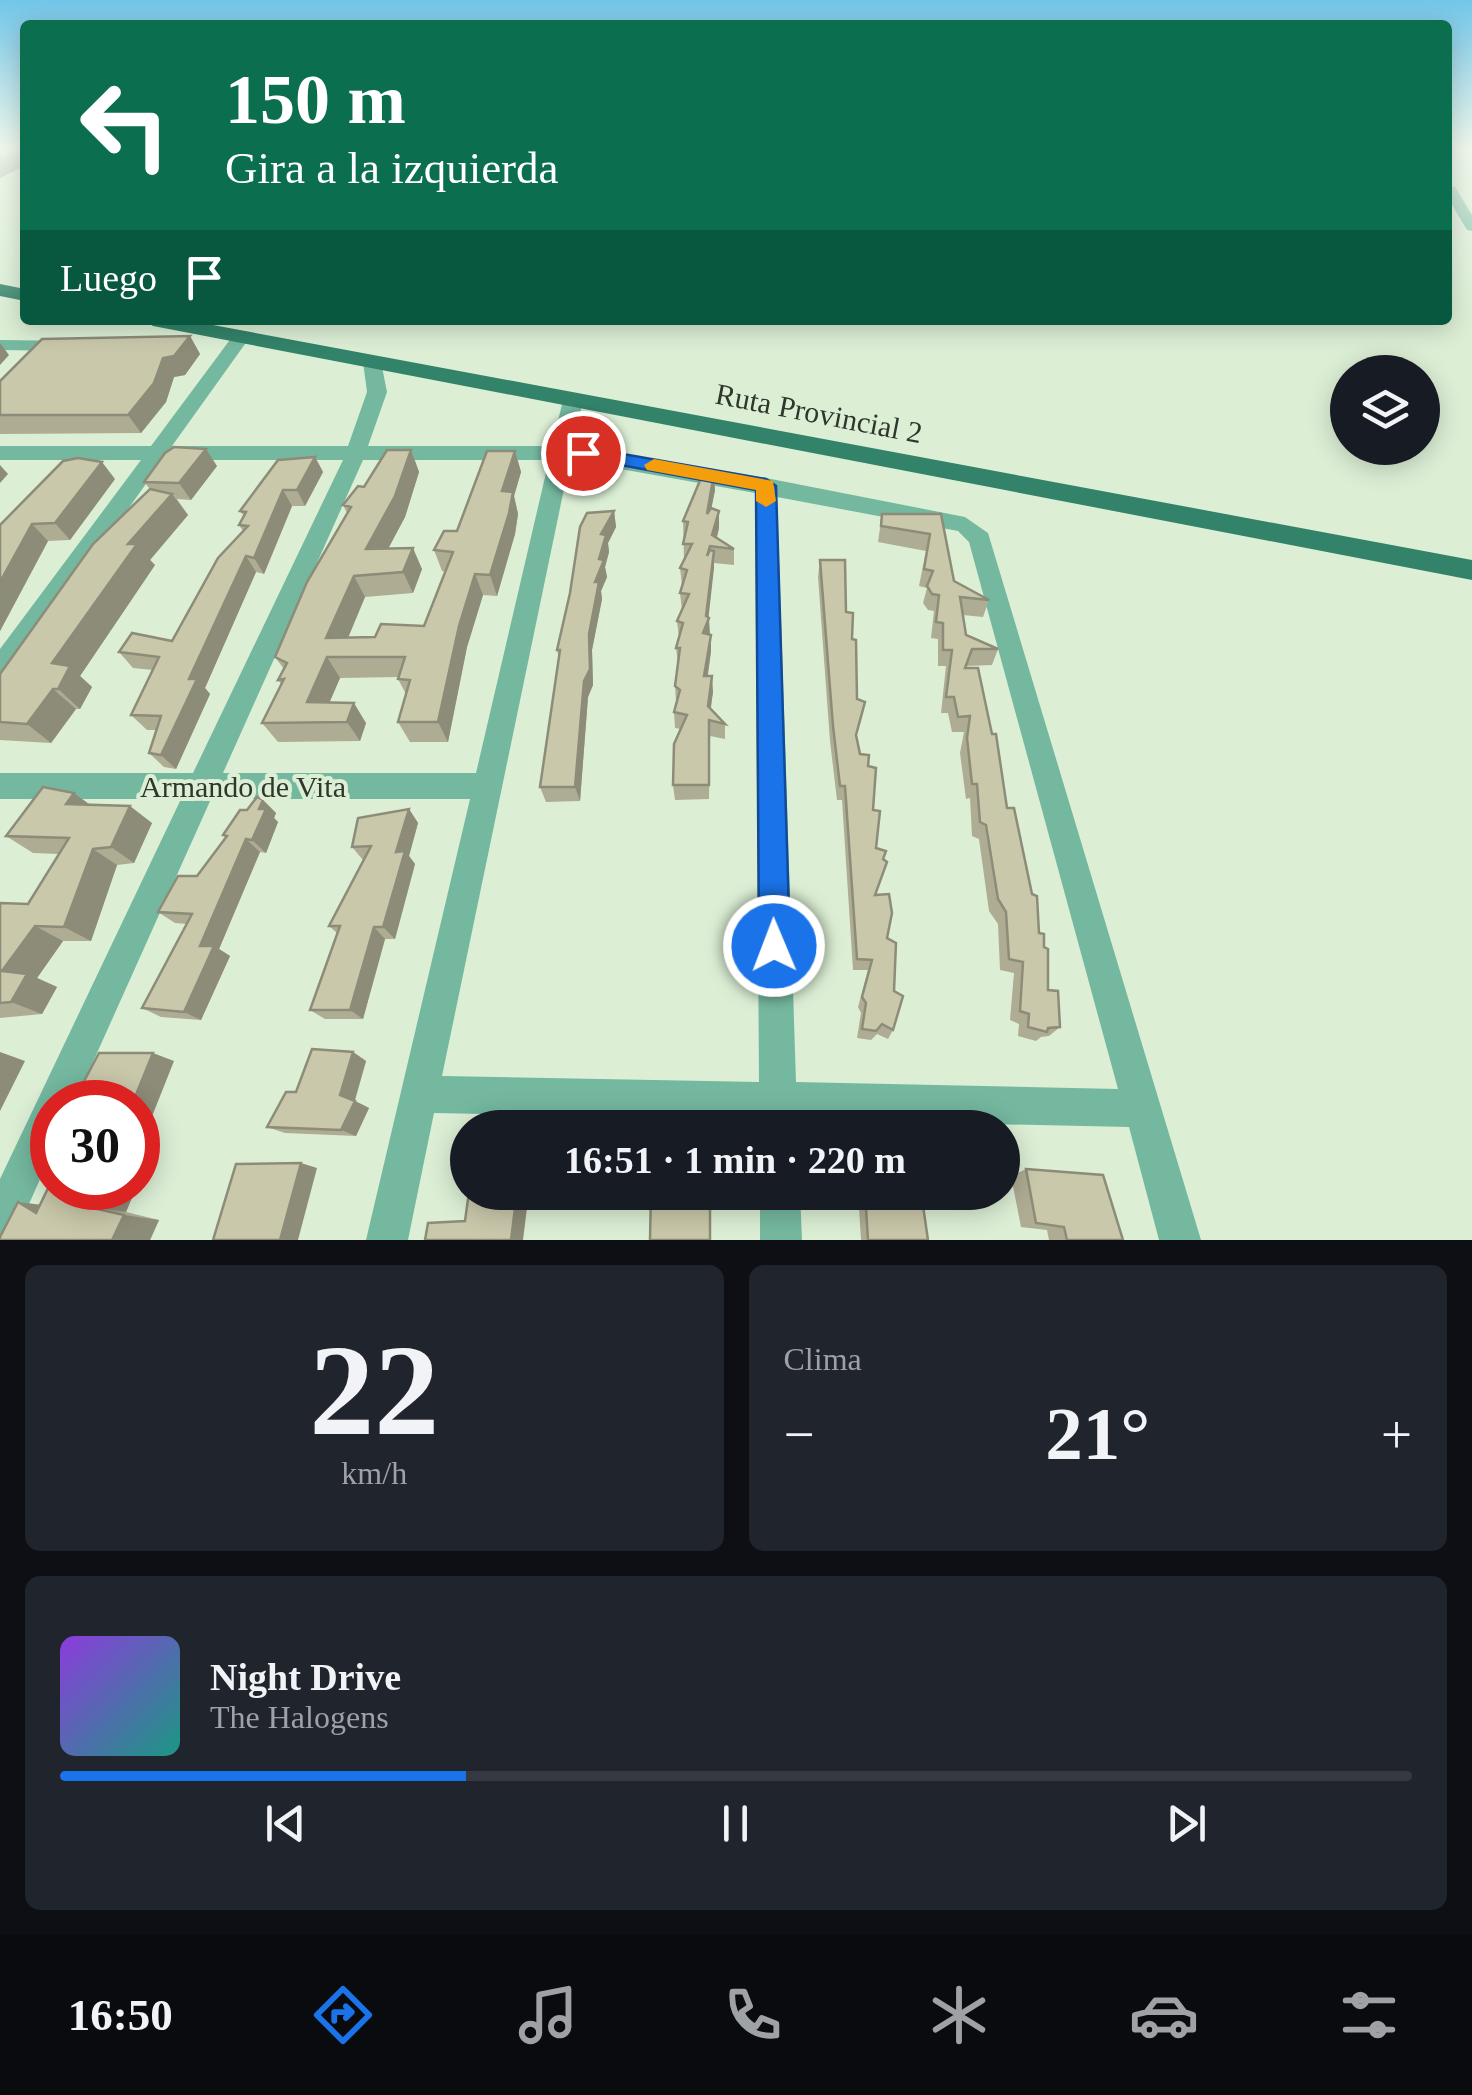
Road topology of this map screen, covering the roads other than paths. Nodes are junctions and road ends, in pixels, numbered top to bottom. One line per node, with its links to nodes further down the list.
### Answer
1 (179, 325): 2 (main road, Ruta Provincial 2)
2 (241, 337): 5 (main road, Ruta Provincial 2); 8 (street)
3 (0, 345): 4 (street)
4 (89, 346)
5 (372, 362): 6 (main road, Ruta Provincial 2); 9 (street)
6 (572, 400): 10 (street); 12 (main road, Ruta Provincial 2)
7 (0, 453): 8 (street)
8 (157, 453): 9 (street); 13 (street)
9 (356, 453): 10 (street); 15 (street)
10 (561, 453): 11 (street); 16 (street)
11 (766, 486): 19 (street); 21 (street)
12 (1472, 570)
13 (0, 670)
14 (0, 786): 15 (street, Armando de Vita)
15 (202, 786): 16 (street, Armando de Vita); 17 (street)
16 (486, 786): 18 (street)
17 (66, 1080)
18 (421, 1094): 20 (street); 26 (street)
19 (1142, 1108): 22 (street); 28 (street)
20 (722, 1110)
21 (778, 1110)
22 (996, 1110)
23 (30, 1158): 25 (street)
24 (780, 1210): 27 (street)
25 (0, 1224)
26 (387, 1240)
27 (781, 1240)
28 (1180, 1240)

